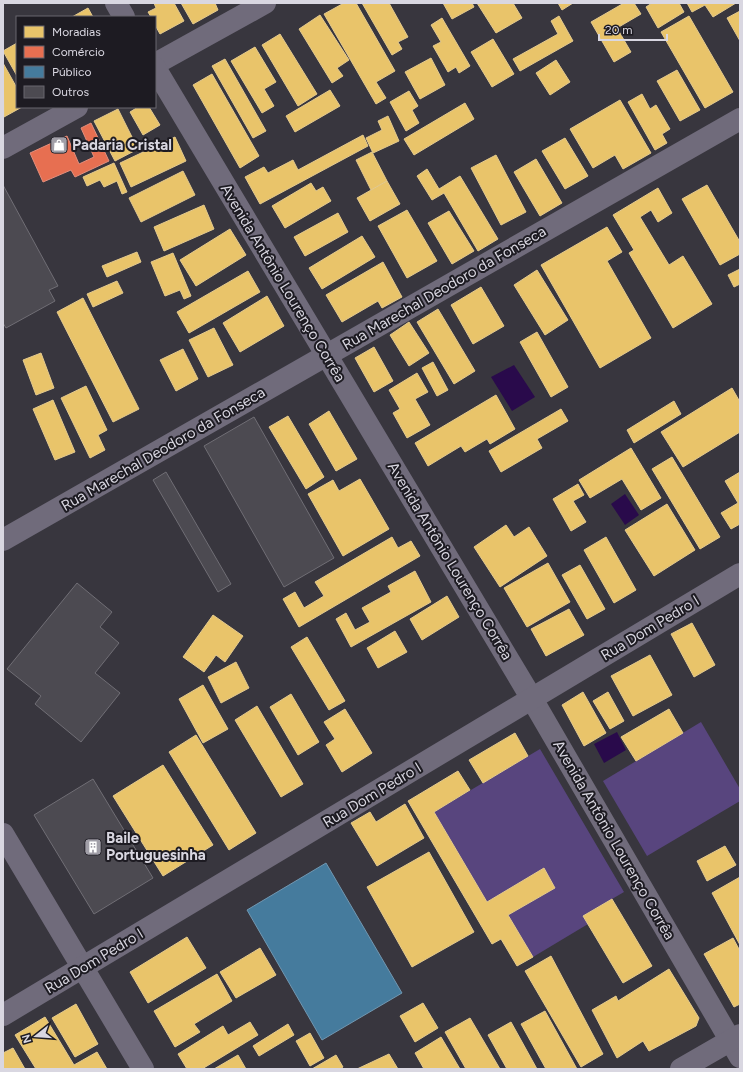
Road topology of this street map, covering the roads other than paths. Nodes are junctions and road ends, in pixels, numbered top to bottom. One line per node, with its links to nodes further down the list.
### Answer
1 (116, 3): 3 (street)
2 (265, 3): 4 (street)
3 (123, 16)
4 (156, 63)
5 (156, 70): 9 (street, Avenida Antônio Lourenço Corrêa)
6 (75, 108): 8 (street)
7 (740, 119): 9 (street, Rua Marechal Deodoro da Fonseca)
8 (3, 148)
9 (326, 355): 10 (street, Rua Marechal Deodoro da Fonseca); 12 (street, Avenida Antônio Lourenço Corrêa)
10 (3, 540)
11 (740, 574): 12 (street, Rua Dom Pedro I)
12 (532, 699): 14 (street, Rua Dom Pedro I); 16 (street, Avenida Antônio Lourenço Corrêa)
13 (3, 834): 14 (street)
14 (82, 968): 15 (street, Rua Dom Pedro I); 17 (street)
15 (3, 1015)
16 (737, 1044): 18 (street)
17 (143, 1069)
18 (681, 1069)

